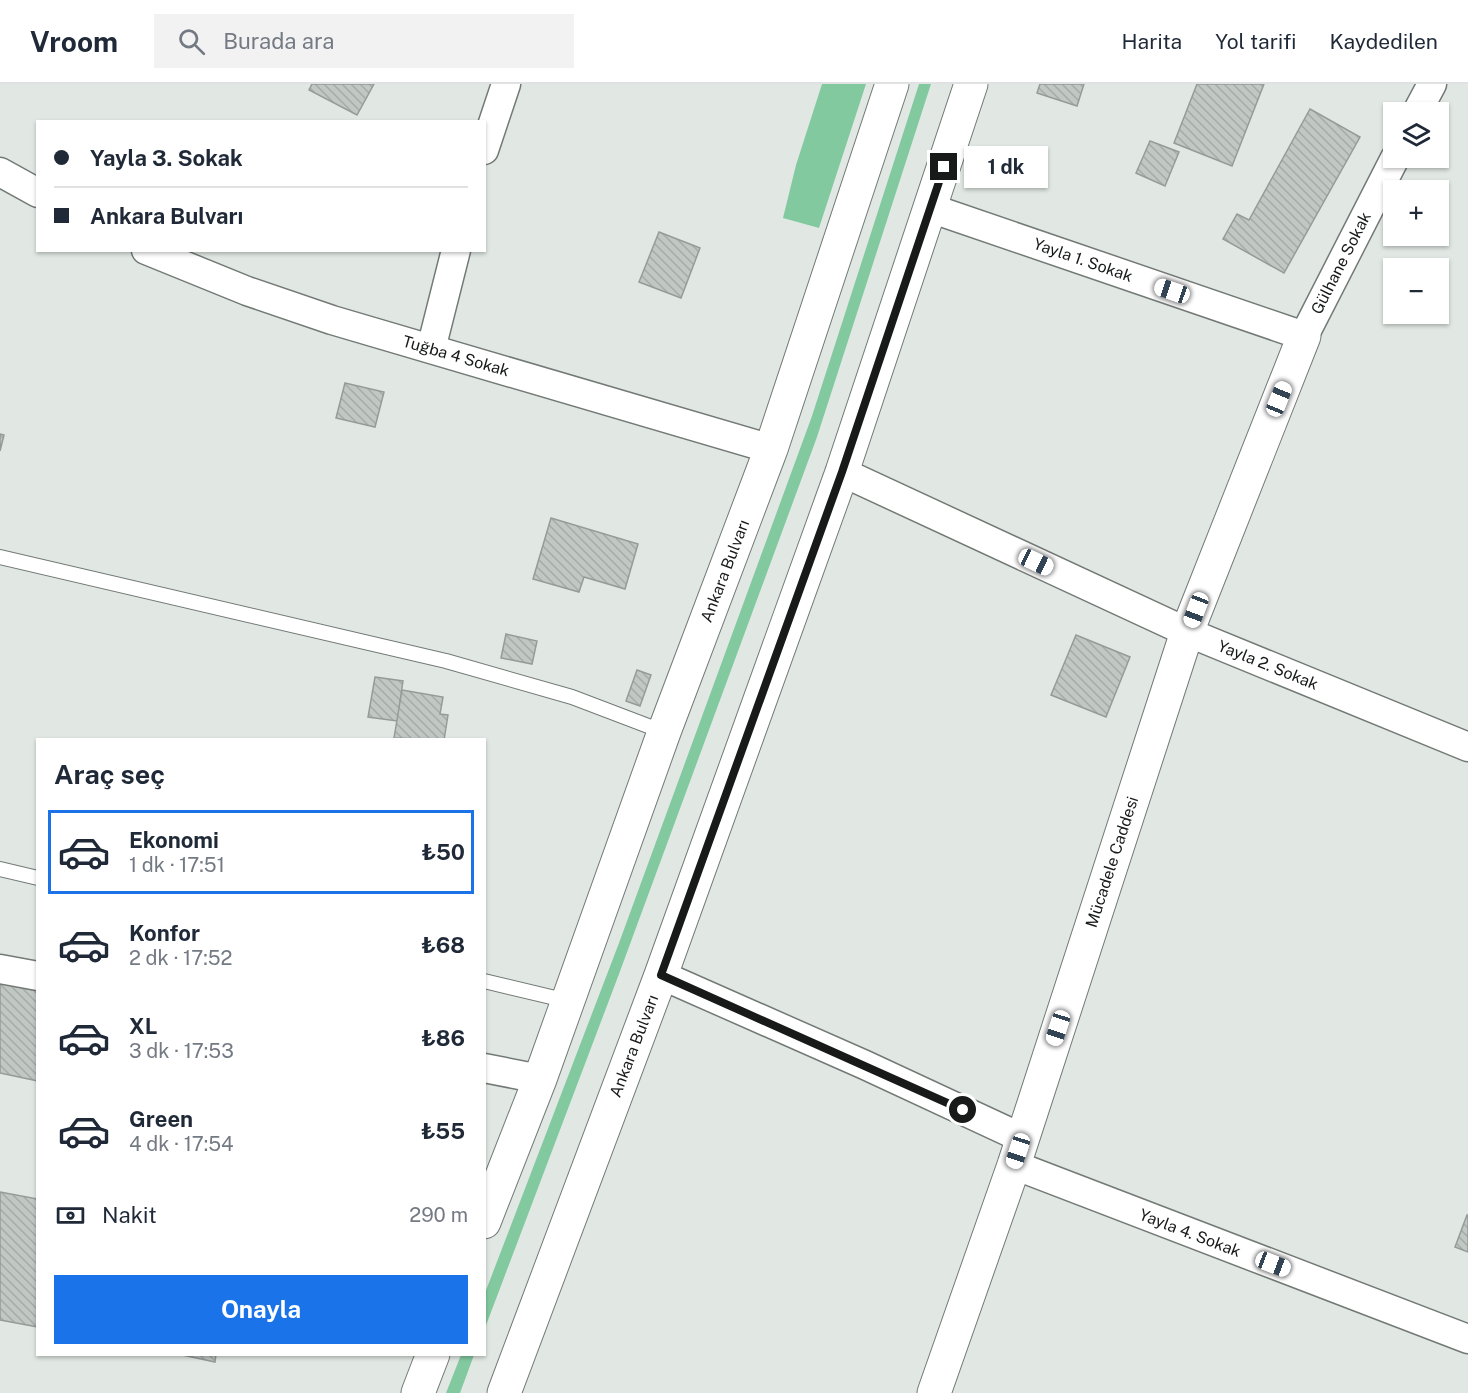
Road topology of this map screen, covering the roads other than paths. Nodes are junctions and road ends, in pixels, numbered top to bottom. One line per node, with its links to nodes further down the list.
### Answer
1 (506, 84): 6 (street)
2 (892, 84): 15 (main road, Ankara Bulvarı)
3 (971, 84): 10 (main road, Ankara Bulvarı)
4 (1432, 84): 5 (street)
5 (1422, 102)
6 (486, 144)
7 (1390, 168): 13 (street, Gülhane Sokak)
8 (0, 172): 9 (street)
9 (36, 192)
10 (930, 208): 13 (street, Yayla 1. Sokak); 16 (main road, Ankara Bulvarı)
11 (151, 252): 14 (street, Tuğba 4 Sokak)
12 (455, 252): 14 (street)
13 (1304, 336): 18 (main road, Mücadele Caddesi)
14 (431, 349): 15 (street, Tuğba 4 Sokak)
15 (771, 449): 19 (main road, Ankara Bulvarı)
16 (842, 472): 18 (street, Yayla 2. Sokak); 24 (main road, Ankara Bulvarı)
17 (0, 557): 19 (lane)
18 (1187, 632): 20 (street, Yayla 2. Sokak); 30 (main road, Mücadele Caddesi)
19 (664, 732): 27 (main road, Ankara Bulvarı)
20 (1468, 747)
21 (0, 869): 22 (lane)
22 (36, 878)
23 (0, 969): 25 (street)
24 (661, 975): 30 (street, Yayla 4. Sokak); 35 (main road, Ankara Bulvarı)
25 (36, 976)
26 (486, 981): 27 (lane)
27 (568, 1001): 29 (main road, Ankara Bulvarı)
28 (486, 1068): 29 (street)
29 (540, 1079): 31 (main road, Ankara Bulvarı)
30 (1018, 1151): 32 (street, Yayla 4. Sokak); 36 (main road, Mücadele Caddesi)
31 (486, 1217)
32 (1468, 1339)
33 (432, 1356): 34 (main road)
34 (418, 1393)
35 (504, 1393)
36 (934, 1393)

